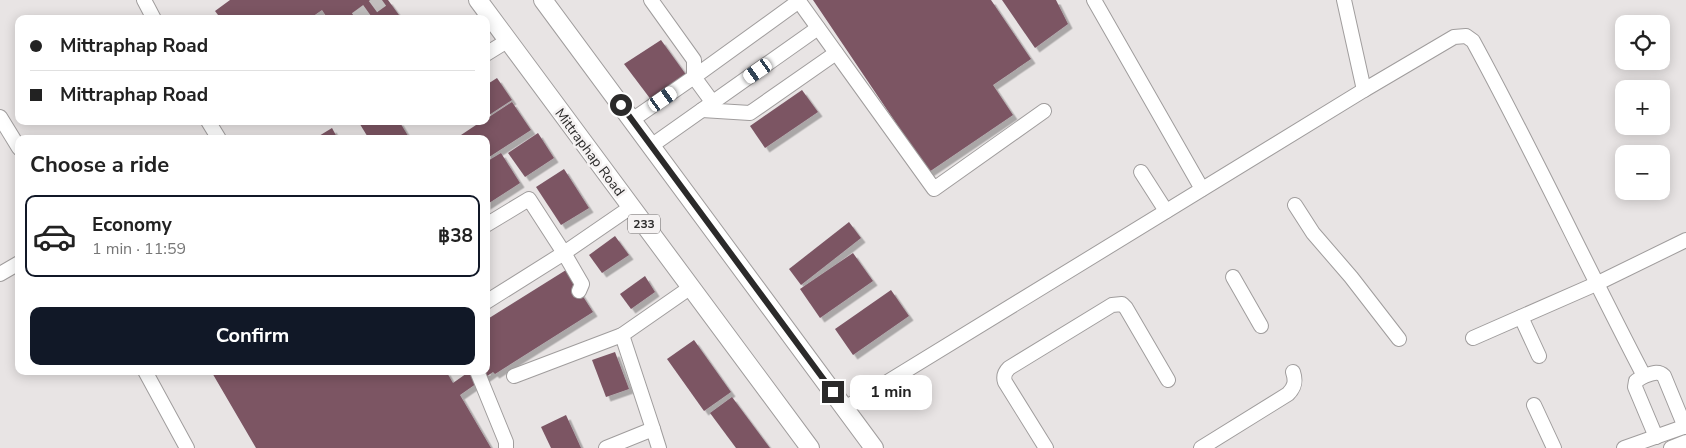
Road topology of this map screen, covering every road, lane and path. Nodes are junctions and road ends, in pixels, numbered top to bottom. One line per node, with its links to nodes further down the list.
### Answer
1 (478, 0): 9 (main road, Mittraphap Road / 233)
2 (543, 0): 20 (main road)
3 (651, 0): 15 (street)
4 (798, 0): 11 (street); 15 (street)
5 (1094, 0): 24 (street)
6 (1344, 0): 16 (street)
7 (145, 2): 8 (street)
8 (152, 15)
9 (489, 15)
10 (490, 17): 12 (main road, Mittraphap Road / 233)
11 (818, 28): 14 (street); 17 (street)
12 (507, 40): 13 (street); 26 (main road, Mittraphap Road / 233)
13 (490, 51)
14 (836, 53): 17 (street); 18 (street)
15 (694, 77): 17 (street); 20 (street)
16 (1364, 90): 24 (street); 34 (street)
17 (708, 106): 22 (street)
18 (1044, 111)
19 (0, 117): 21 (street)
20 (632, 120): 22 (main road)
21 (15, 141)
22 (651, 146): 51 (main road)
23 (1141, 172): 27 (street)
24 (1202, 189): 27 (street)
25 (1295, 204): 42 (street)
26 (631, 207): 30 (street); 35 (main road, Mittraphap Road / 233)
27 (1166, 211): 51 (street)
28 (490, 223): 30 (street)
29 (1686, 240): 34 (street)
30 (564, 253): 36 (street); 37 (street)
31 (15, 265): 32 (street)
32 (0, 274)
33 (1233, 277): 39 (street)
34 (1596, 284): 38 (street); 48 (street)
35 (691, 287): 40 (street); 60 (main road, Mittraphap Road / 233)
36 (579, 291)
37 (490, 299)
38 (1521, 316): 41 (street); 43 (street)
39 (1261, 326)
40 (622, 334): 47 (street); 53 (street)
41 (1473, 338)
42 (1399, 339)
43 (1539, 356)
44 (1293, 372): 63 (street)
45 (147, 375): 56 (street)
46 (478, 375): 57 (street)
47 (514, 376)
48 (1644, 376): 52 (street); 54 (street)
49 (1168, 380): 62 (street)
50 (1534, 405): 64 (street)
51 (845, 408): 61 (main road)
52 (1685, 426): 54 (street)
53 (653, 429): 58 (street); 59 (street)
54 (1656, 437): 65 (street)
55 (1686, 442): 66 (street)
56 (187, 448)
57 (506, 448)
58 (606, 448)
59 (660, 448)
60 (810, 448)
61 (874, 448)
62 (1046, 448)
63 (1201, 448)
64 (1554, 448)
65 (1624, 448)
66 (1671, 448)

